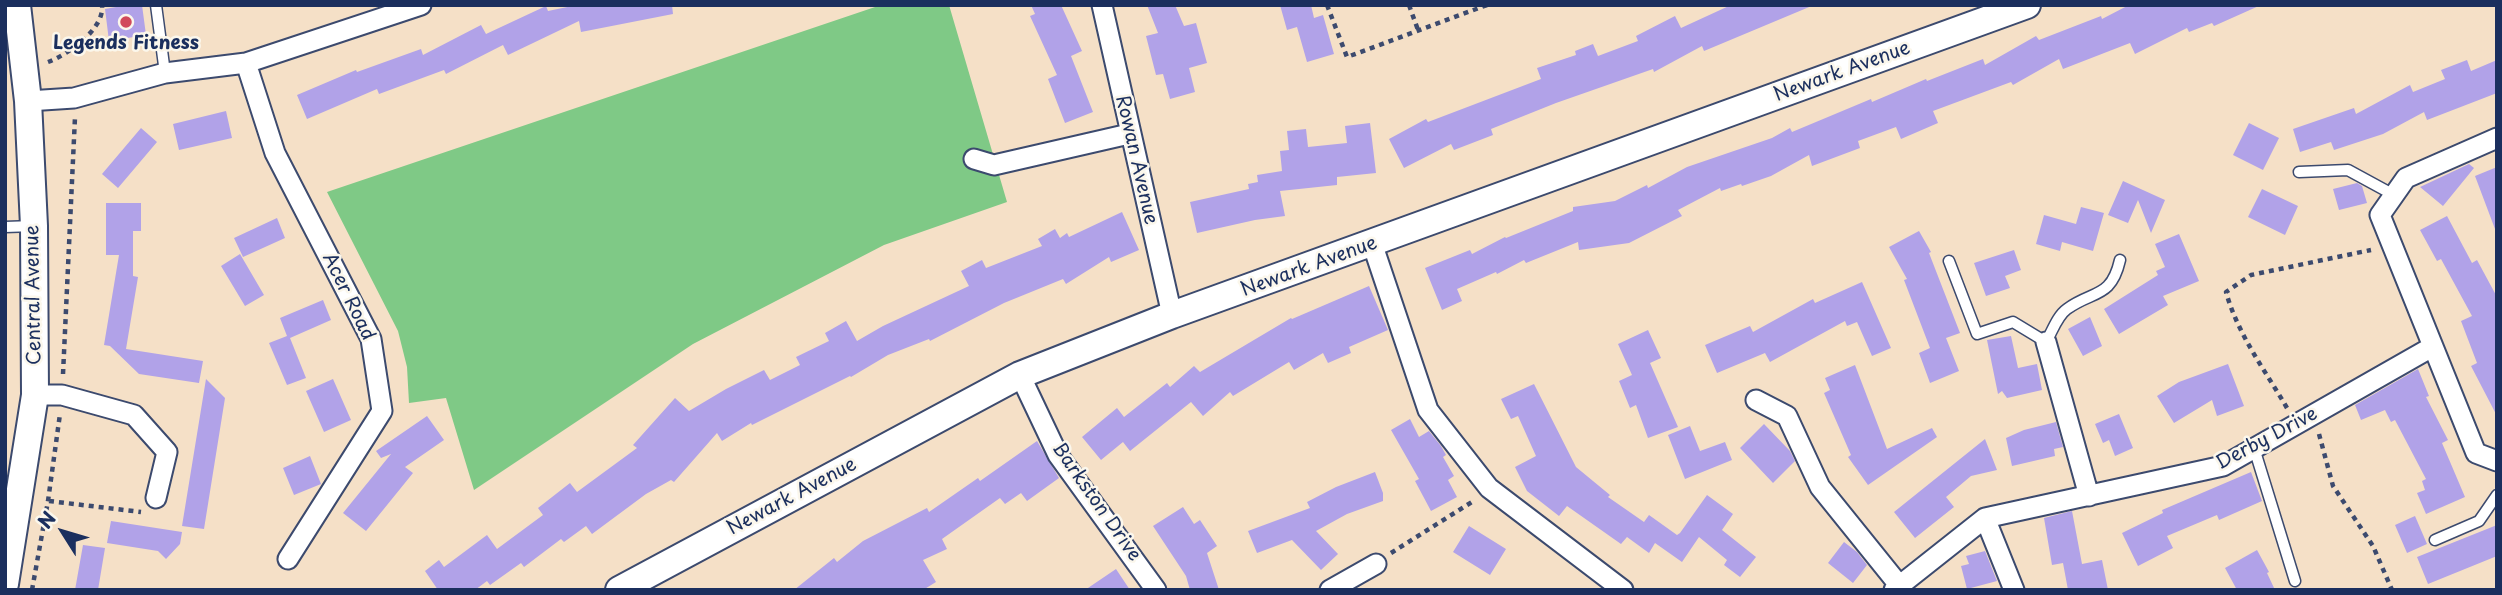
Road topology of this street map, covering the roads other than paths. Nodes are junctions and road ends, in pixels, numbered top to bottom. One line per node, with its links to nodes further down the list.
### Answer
1 (17, 5): 8 (street, Central Avenue)
2 (156, 5): 7 (lane)
3 (1102, 5): 9 (street, Rowan Avenue)
4 (2027, 5): 16 (street, Newark Avenue)
5 (413, 7): 6 (street)
6 (246, 63): 7 (street); 33 (street, Acer Road)
7 (164, 73): 8 (street)
8 (28, 101): 14 (street, Central Avenue)
9 (1129, 134): 11 (street); 19 (street, Rowan Avenue)
10 (2497, 138): 13 (street)
11 (974, 159)
12 (2299, 172): 13 (lane)
13 (2394, 194): 21 (street)
14 (34, 226): 15 (lane); 23 (street, Central Avenue)
15 (5, 227)
16 (1372, 243): 19 (street, Newark Avenue); 41 (street)
17 (2120, 260): 20 (lane)
18 (1949, 261): 20 (lane)
19 (1172, 315): 22 (street, Newark Avenue)
20 (2046, 342): 29 (street)
21 (2432, 348): 25 (street, Derby Drive); 26 (street)
22 (1020, 375): 39 (street, Newark Avenue); 40 (street, Barkston Drive)
23 (35, 395): 27 (street, Central Avenue); 30 (street)
24 (1756, 400): 38 (street, Derby Drive)
25 (2254, 448): 29 (street, Derby Drive); 35 (lane)
26 (2497, 461)
27 (16, 486): 36 (street, Central Avenue)
28 (2497, 495): 32 (lane)
29 (2089, 496): 31 (street, Derby Drive)
30 (156, 498)
31 (1985, 519): 38 (street, Derby Drive); 42 (street)
32 (2435, 540)
33 (288, 559)
34 (1376, 564): 37 (street)
35 (2295, 581)
36 (5, 584)
37 (1342, 587)
38 (1897, 587)
39 (619, 590)
40 (1156, 590)
41 (1623, 590)
42 (2014, 590)

